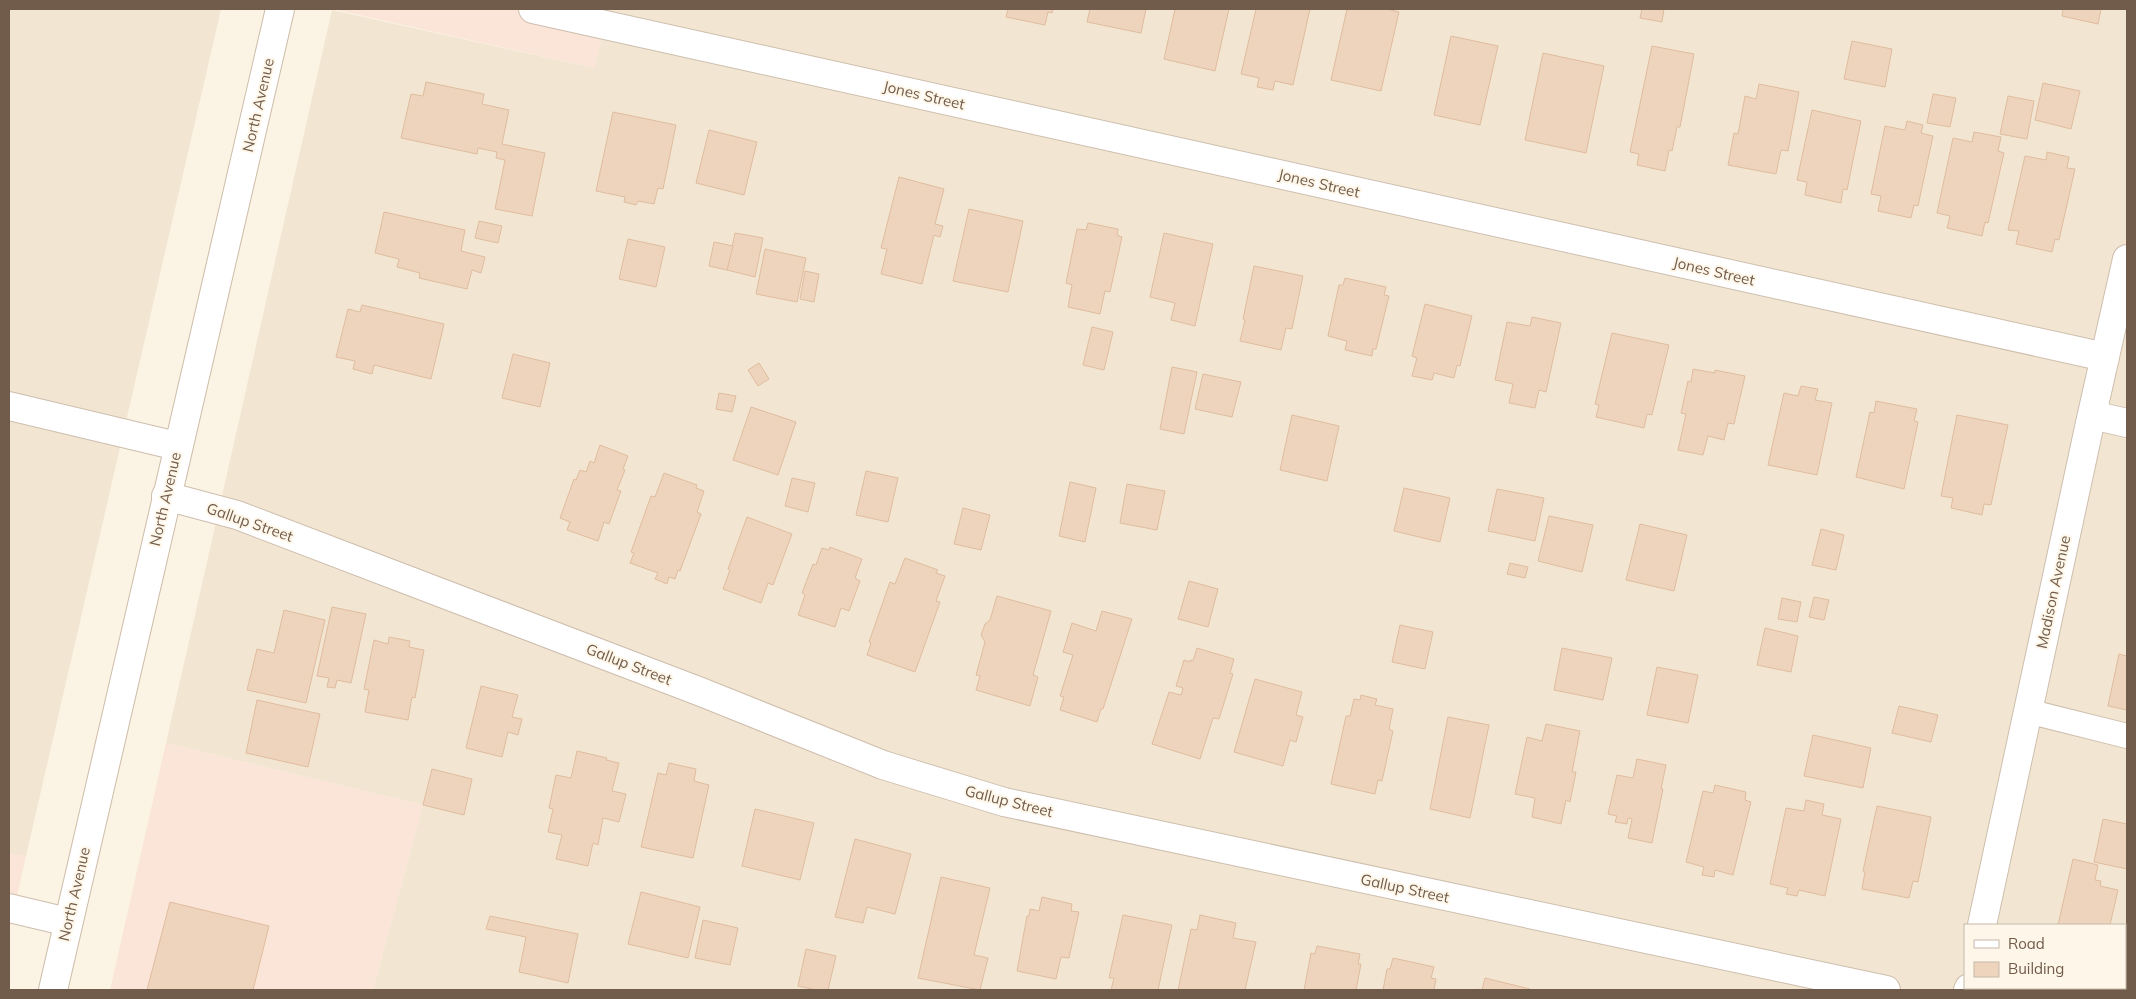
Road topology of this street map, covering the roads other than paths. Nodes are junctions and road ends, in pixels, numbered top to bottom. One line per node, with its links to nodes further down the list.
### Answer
1 (280, 9): 8 (street, North Avenue)
2 (533, 9): 4 (street, Jones Street)
3 (2127, 259): 4 (street, Madison Avenue)
4 (2105, 357): 6 (street, Madison Avenue)
5 (9, 406): 8 (street)
6 (2092, 415): 7 (street); 10 (street, Madison Avenue)
7 (2127, 423)
8 (177, 446): 9 (street, North Avenue)
9 (166, 496): 13 (street, North Avenue); 16 (street, Gallup Street)
10 (2028, 711): 11 (lane); 14 (street, Madison Avenue)
11 (2127, 736)
12 (9, 908): 13 (street)
13 (68, 922): 15 (street, North Avenue)
14 (1982, 924)
15 (52, 990)
16 (1886, 990)

